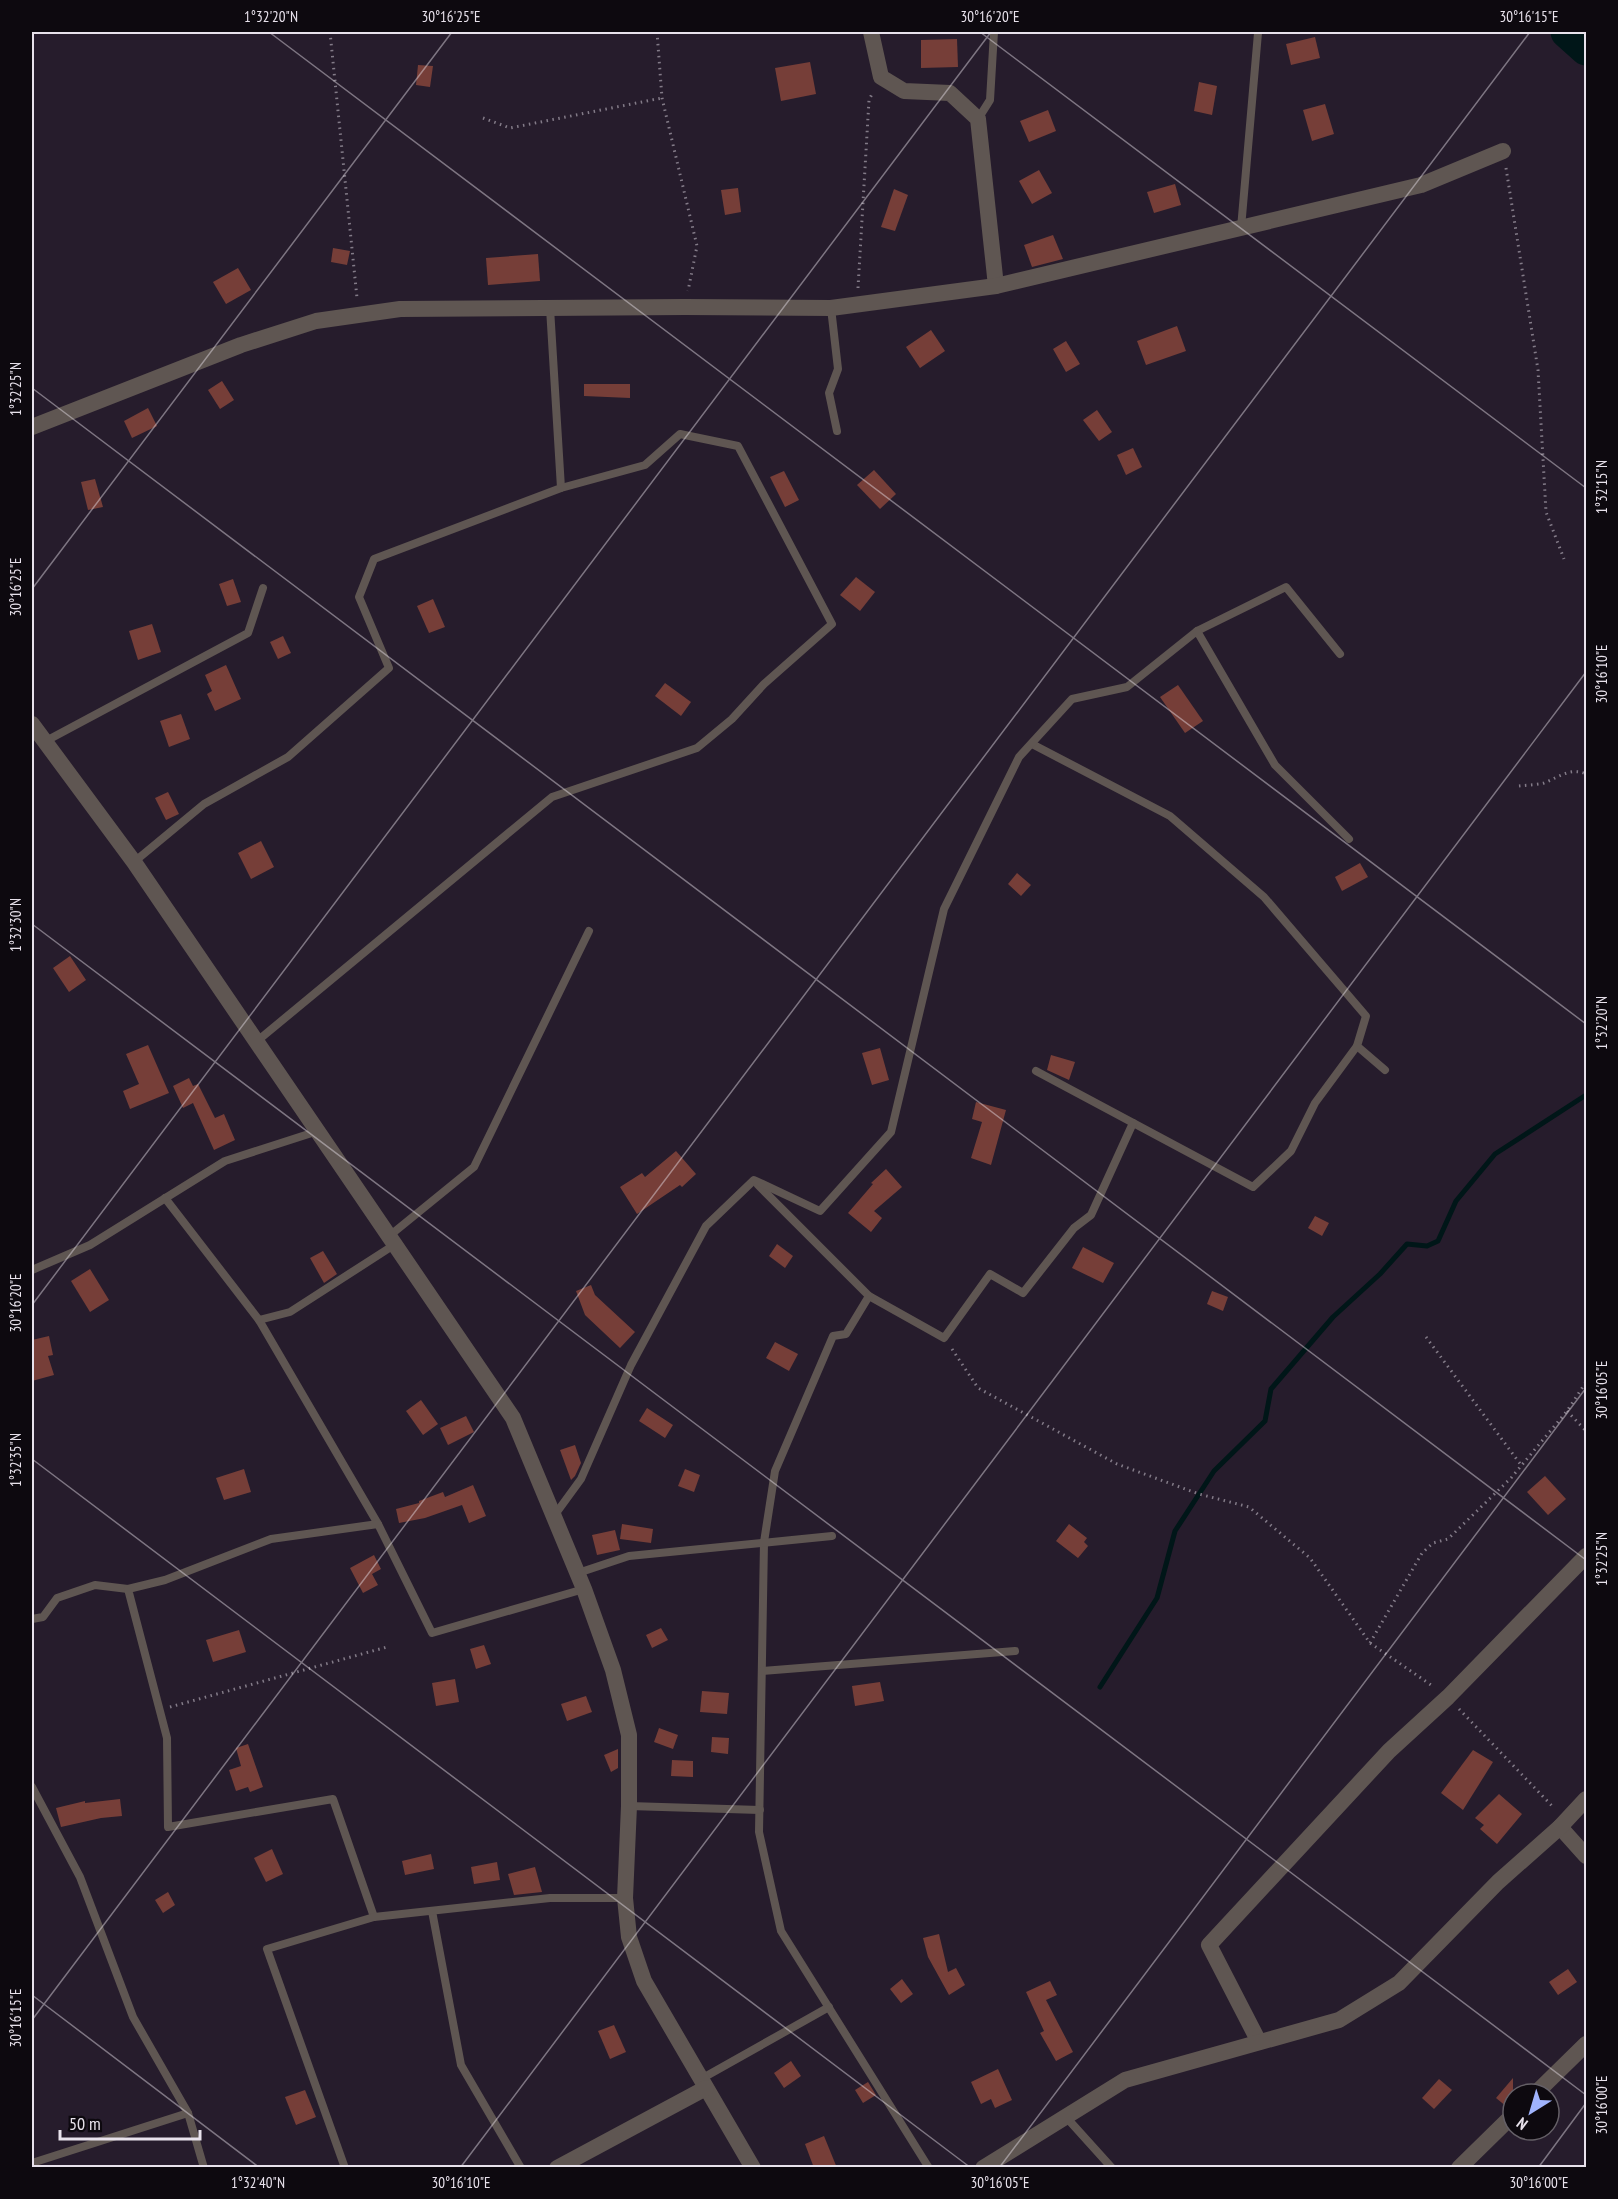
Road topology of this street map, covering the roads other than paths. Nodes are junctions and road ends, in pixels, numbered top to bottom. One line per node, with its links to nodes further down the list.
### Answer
1 (871, 32): 4 (street)
2 (994, 32): 4 (lane)
3 (1258, 33): 6 (lane)
4 (978, 119): 7 (street)
5 (1503, 150): 6 (street)
6 (1241, 228): 7 (street)
7 (996, 286): 9 (street)
8 (550, 308): 9 (street); 10 (street); 12 (lane)
9 (831, 308): 11 (lane)
10 (32, 428)
11 (837, 431)
12 (561, 488): 20 (lane); 22 (lane)
13 (263, 588): 17 (lane)
14 (1197, 631): 15 (lane); 18 (lane); 19 (lane)
15 (1340, 654)
16 (32, 724): 17 (street)
17 (44, 743): 20 (street)
18 (1032, 744): 23 (lane); 28 (lane)
19 (1349, 839)
20 (134, 862): 22 (street)
21 (589, 931): 30 (lane)
22 (256, 1042): 27 (street)
23 (1357, 1046): 24 (lane); 26 (lane)
24 (1385, 1070)
25 (1036, 1071): 26 (lane)
26 (1133, 1123): 32 (lane)
27 (319, 1131): 29 (lane); 30 (street)
28 (754, 1180): 32 (lane); 34 (lane)
29 (165, 1198): 31 (lane); 33 (lane)
30 (391, 1241): 33 (lane); 34 (street)
31 (32, 1270)
32 (868, 1296): 37 (lane)
33 (259, 1320): 35 (lane)
34 (554, 1516): 39 (street)
35 (378, 1524): 39 (lane); 40 (lane)
36 (832, 1536): 37 (lane)
37 (764, 1542): 39 (lane); 43 (lane)
38 (1587, 1557): 54 (street)
39 (581, 1581): 46 (street)
40 (128, 1589): 41 (lane); 52 (lane)
41 (32, 1619)
42 (1015, 1651): 43 (lane)
43 (762, 1671): 47 (lane)
44 (32, 1787): 58 (lane)
45 (1587, 1799): 48 (street)
46 (629, 1806): 47 (lane); 50 (street)
47 (760, 1810): 53 (lane)
48 (1563, 1824): 49 (street); 54 (street)
49 (1587, 1856)
50 (625, 1898): 51 (lane); 57 (street)
51 (432, 1911): 52 (lane); 64 (lane)
52 (374, 1917): 63 (lane)
53 (829, 2007): 57 (lane); 67 (lane)
54 (1259, 2042): 59 (street)
55 (1587, 2044): 56 (street)
56 (1547, 2082)
57 (703, 2084): 65 (street); 66 (street)
58 (188, 2113): 61 (lane); 62 (lane)
59 (1066, 2116): 68 (street); 69 (lane)
60 (1501, 2127): 70 (street)
61 (32, 2163)
62 (204, 2168)
63 (345, 2168)
64 (521, 2168)
65 (557, 2168)
66 (753, 2168)
67 (929, 2168)
68 (983, 2168)
69 (1112, 2168)
70 (1459, 2168)

